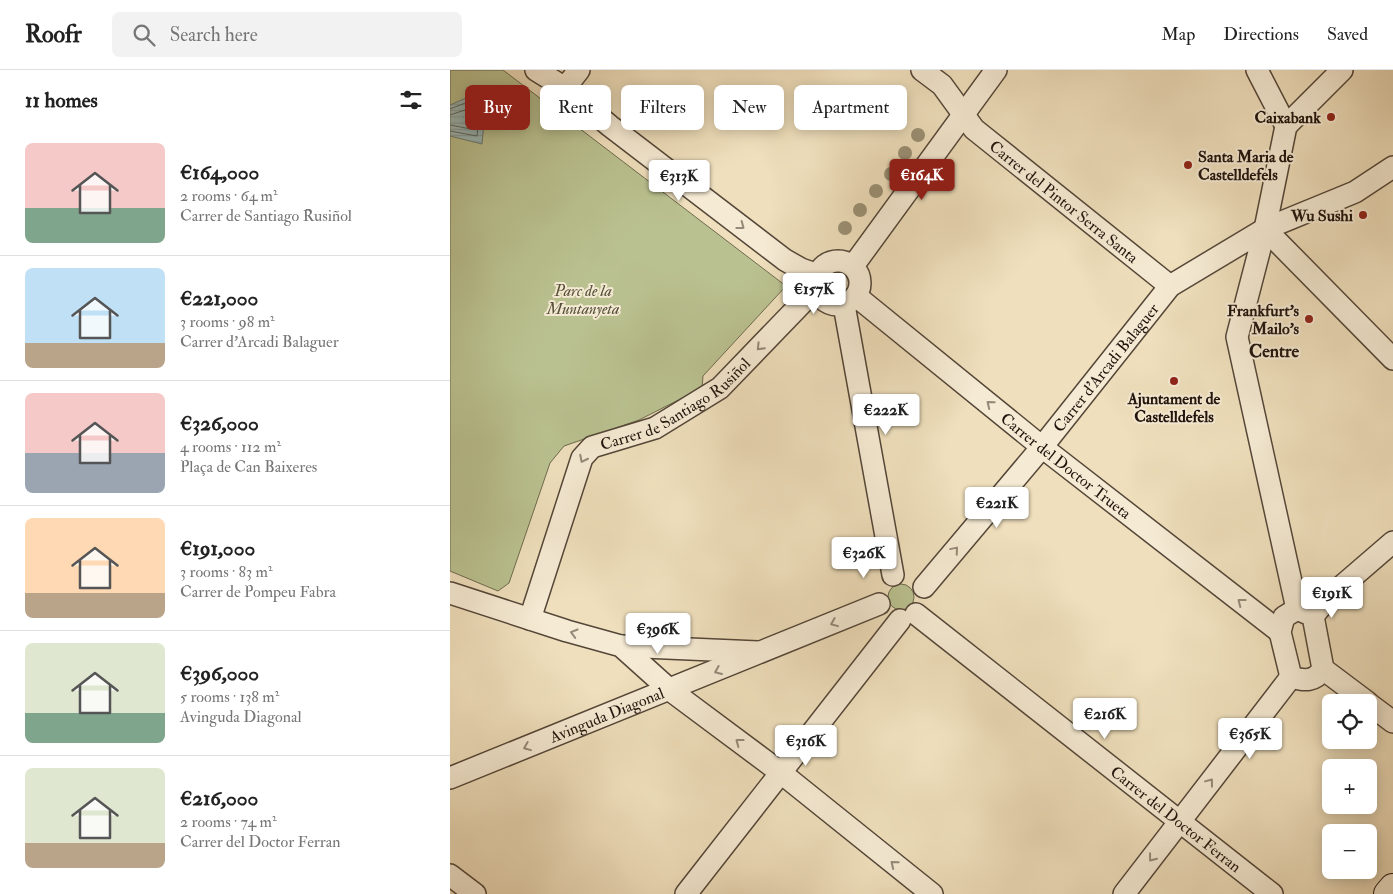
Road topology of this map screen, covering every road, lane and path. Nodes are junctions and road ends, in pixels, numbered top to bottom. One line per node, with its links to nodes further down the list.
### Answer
1 (536, 70): 7 (street)
2 (579, 70): 8 (street)
3 (922, 70): 9 (street, Carrer del Pintor Serra Santa)
4 (996, 70): 9 (street)
5 (1257, 70): 10 (street)
6 (1342, 70): 10 (street)
7 (560, 85)
8 (567, 85)
9 (962, 115): 14 (street); 16 (street, Carrer del Pintor Serra Santa)
10 (1286, 126): 13 (street)
11 (611, 127): 15 (street, one-way to 15)
12 (1393, 167): 13 (street)
13 (1265, 229): 16 (street); 18 (street); 25 (street)
14 (853, 266): 15 (street); 17 (street)
15 (817, 279): 17 (street); 27 (street, Carrer de Santiago Rusiñol, one-way to 27)
16 (1170, 286): 19 (street, Carrer d'Arcadi Balaguer)
17 (850, 300): 19 (street, Carrer del Doctor Trueta, one-way to 17); 21 (street)
18 (1393, 359)
19 (1042, 447): 22 (street, Carrer d'Arcadi Balaguer, one-way to 19); 28 (street, Carrer del Doctor Trueta, one-way to 19)
20 (1393, 542): 25 (street)
21 (893, 574): 22 (street); 24 (street)
22 (924, 587): 26 (street)
23 (450, 593): 27 (street)
24 (880, 604): 26 (street); 30 (street, Avinguda Diagonal, one-way to 30)
25 (1305, 613): 28 (street); 31 (street)
26 (908, 617): 37 (street); 39 (street, Carrer del Doctor Ferran)
27 (530, 619): 29 (street, one-way to 27)
28 (1280, 632): 32 (street)
29 (621, 646): 30 (street, Avinguda Diagonal); 33 (street)
30 (763, 652): 33 (street, Avinguda Diagonal, one-way to 33)
31 (1323, 669): 32 (street); 34 (street)
32 (1291, 677): 39 (street, one-way to 32)
33 (670, 690): 37 (street, one-way to 33); 38 (street, Avinguda Diagonal, one-way to 38)
34 (1356, 694)
35 (1377, 710): 36 (street)
36 (1393, 722)
37 (780, 772): 43 (street); 44 (street, one-way to 37)
38 (450, 778)
39 (1180, 821): 45 (street, one-way to 45); 46 (street, Carrer del Doctor Ferran)
40 (450, 875): 42 (street)
41 (1393, 888): 47 (street)
42 (475, 894)
43 (686, 894)
44 (932, 894)
45 (1124, 894)
46 (1272, 894)
47 (1388, 894)

